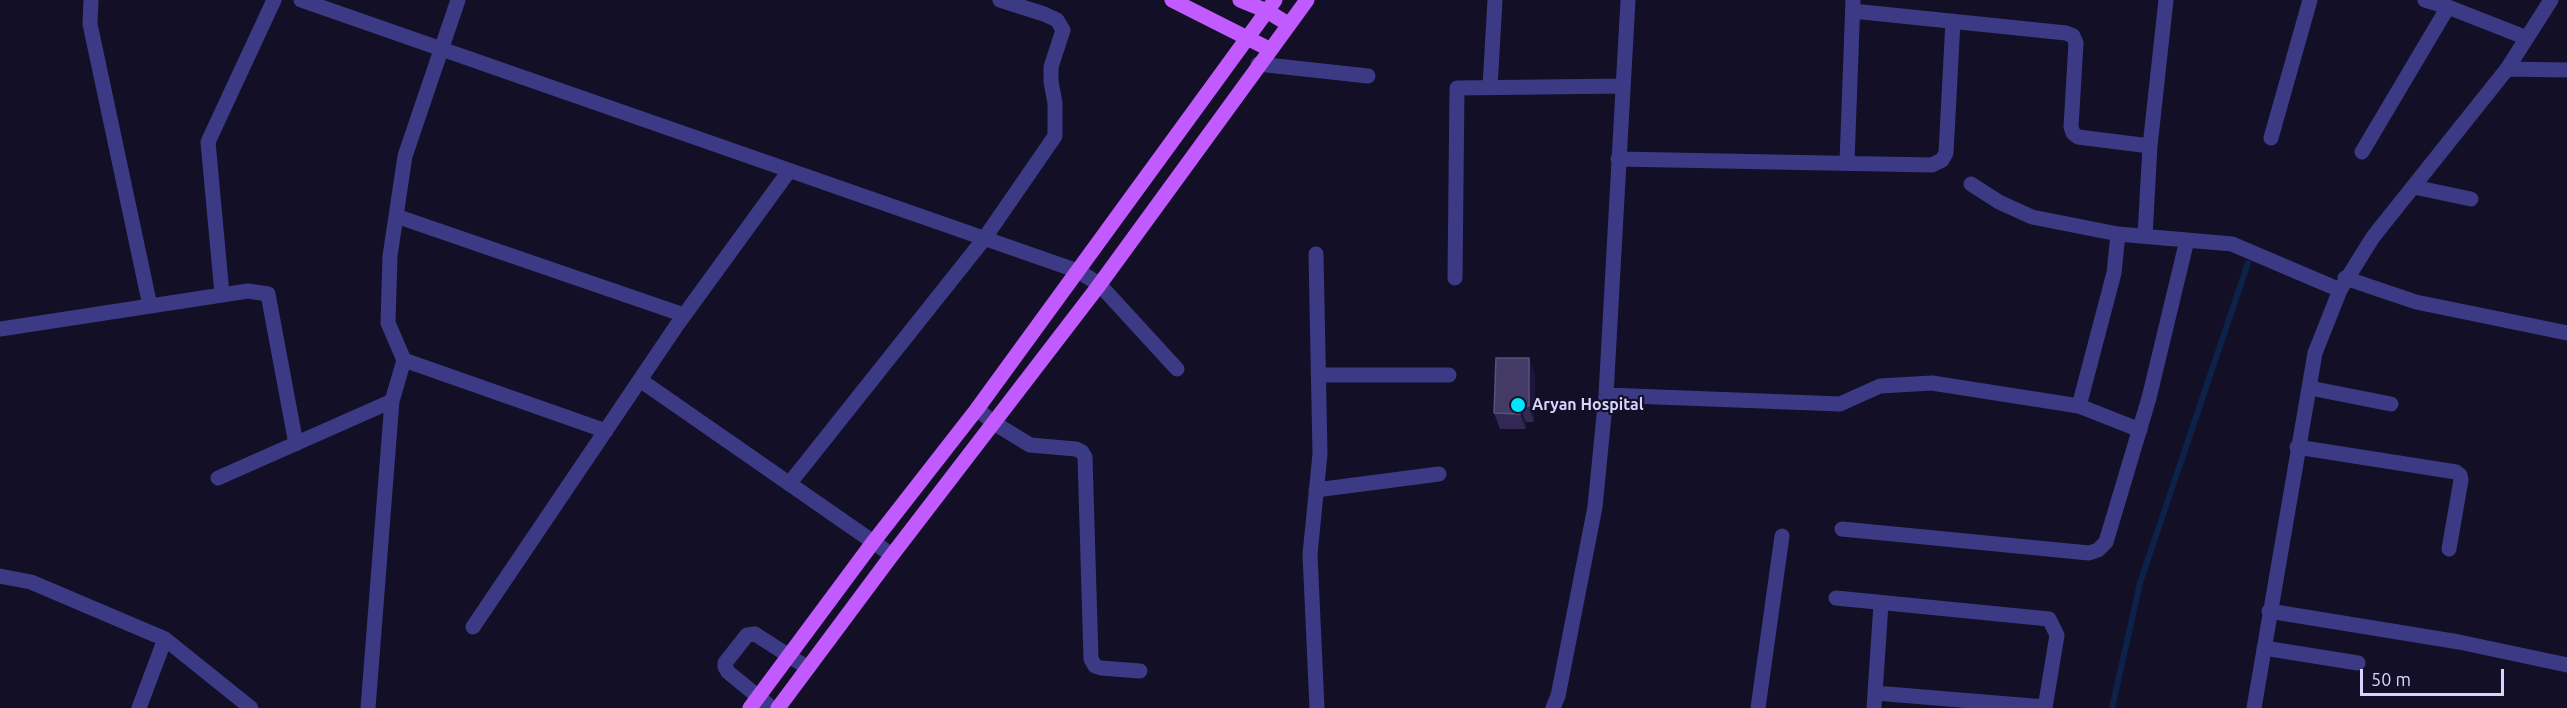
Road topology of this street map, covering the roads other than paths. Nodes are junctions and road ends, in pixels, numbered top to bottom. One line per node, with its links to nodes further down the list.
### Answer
1 (91, 0): 50 (street)
2 (274, 0): 49 (street)
3 (301, 0): 23 (street)
4 (458, 0): 23 (street)
5 (1000, 0): 42 (street)
6 (1172, 0): 21 (main road)
7 (1240, 0): 15 (main road)
8 (1307, 0): 19 (main road)
9 (1495, 0): 29 (street)
10 (1628, 0): 28 (street)
11 (2166, 0): 31 (street)
12 (2310, 0): 30 (street)
13 (2425, 0): 17 (street)
14 (2551, 0): 20 (street)
15 (1271, 5): 19 (main road); 21 (main road)
16 (1853, 5): 18 (street); 34 (street)
17 (2448, 7): 20 (street); 32 (street)
18 (1953, 21): 31 (street); 34 (street)
19 (1288, 24): 22 (main road)
20 (2527, 38): 25 (street)
21 (1246, 39): 22 (main road); 45 (main road)
22 (1269, 49): 24 (main road)
23 (443, 50): 35 (street); 39 (street)
24 (1258, 64): 27 (street); 47 (main road)
25 (2507, 69): 26 (street); 37 (street)
26 (2567, 70)
27 (1368, 76)
28 (1623, 86): 29 (street); 33 (street)
29 (1490, 87): 46 (street)
30 (2271, 138)
31 (2150, 146): 41 (street)
32 (2362, 152)
33 (1618, 159): 34 (street); 60 (street)
34 (1847, 162)
35 (789, 171): 42 (street); 51 (street)
36 (1971, 184): 40 (street)
37 (2414, 187): 38 (street); 48 (street)
38 (2471, 199)
39 (396, 216): 51 (street); 54 (street)
40 (2118, 234): 41 (street); 63 (street)
41 (2145, 236): 43 (street)
42 (984, 239): 45 (street); 72 (street)
43 (2187, 240): 48 (street); 66 (street)
44 (1316, 254): 56 (street)
45 (1078, 272): 47 (street); 64 (main road)
46 (1455, 278)
47 (1099, 284): 55 (street); 65 (main road)
48 (2343, 284): 53 (street); 59 (street)
49 (222, 294): 50 (street); 68 (street)
50 (150, 306): 52 (street)
51 (684, 315): 58 (street)
52 (0, 329)
53 (2567, 333)
54 (404, 360): 61 (street); 67 (street)
55 (1177, 369)
56 (1318, 375): 57 (street); 73 (street)
57 (1449, 375)
58 (640, 380): 67 (street); 72 (street)
59 (2310, 388): 62 (street); 69 (street)
60 (1606, 395): 63 (street); 99 (street)
61 (393, 401): 68 (street); 95 (street)
62 (2391, 404)
63 (2079, 406): 66 (street)
64 (977, 409): 65 (street); 76 (main road)
65 (994, 423): 78 (main road); 90 (street)
66 (2140, 430): 74 (street)
67 (606, 431): 83 (street)
68 (296, 444): 71 (street)
69 (2297, 447): 77 (street); 82 (street)
70 (1439, 474): 73 (street)
71 (218, 478)
72 (789, 484): 76 (street)
73 (1316, 490): 98 (street)
74 (1842, 529)
75 (1782, 536): 100 (street)
76 (874, 541): 78 (street); 86 (main road)
77 (2449, 549)
78 (892, 555): 89 (main road)
79 (0, 576): 84 (street)
80 (1836, 598): 81 (street)
81 (1881, 604): 91 (street); 101 (street)
82 (2270, 611): 85 (street); 88 (street)
83 (473, 627)
84 (165, 639): 93 (street); 94 (street)
85 (2264, 648): 87 (street); 102 (street)
86 (789, 655): 89 (street); 92 (main road); 92 (street)
87 (2358, 663)
88 (2567, 664)
89 (808, 668): 97 (main road)
90 (1140, 671)
91 (1874, 701): 101 (street)
92 (754, 703): 96 (street)
93 (139, 708)
94 (251, 708)
95 (368, 708)
96 (772, 708)
97 (777, 708)
98 (1317, 708)
99 (1553, 708)
100 (1758, 708)
101 (2045, 708)
102 (2254, 708)

